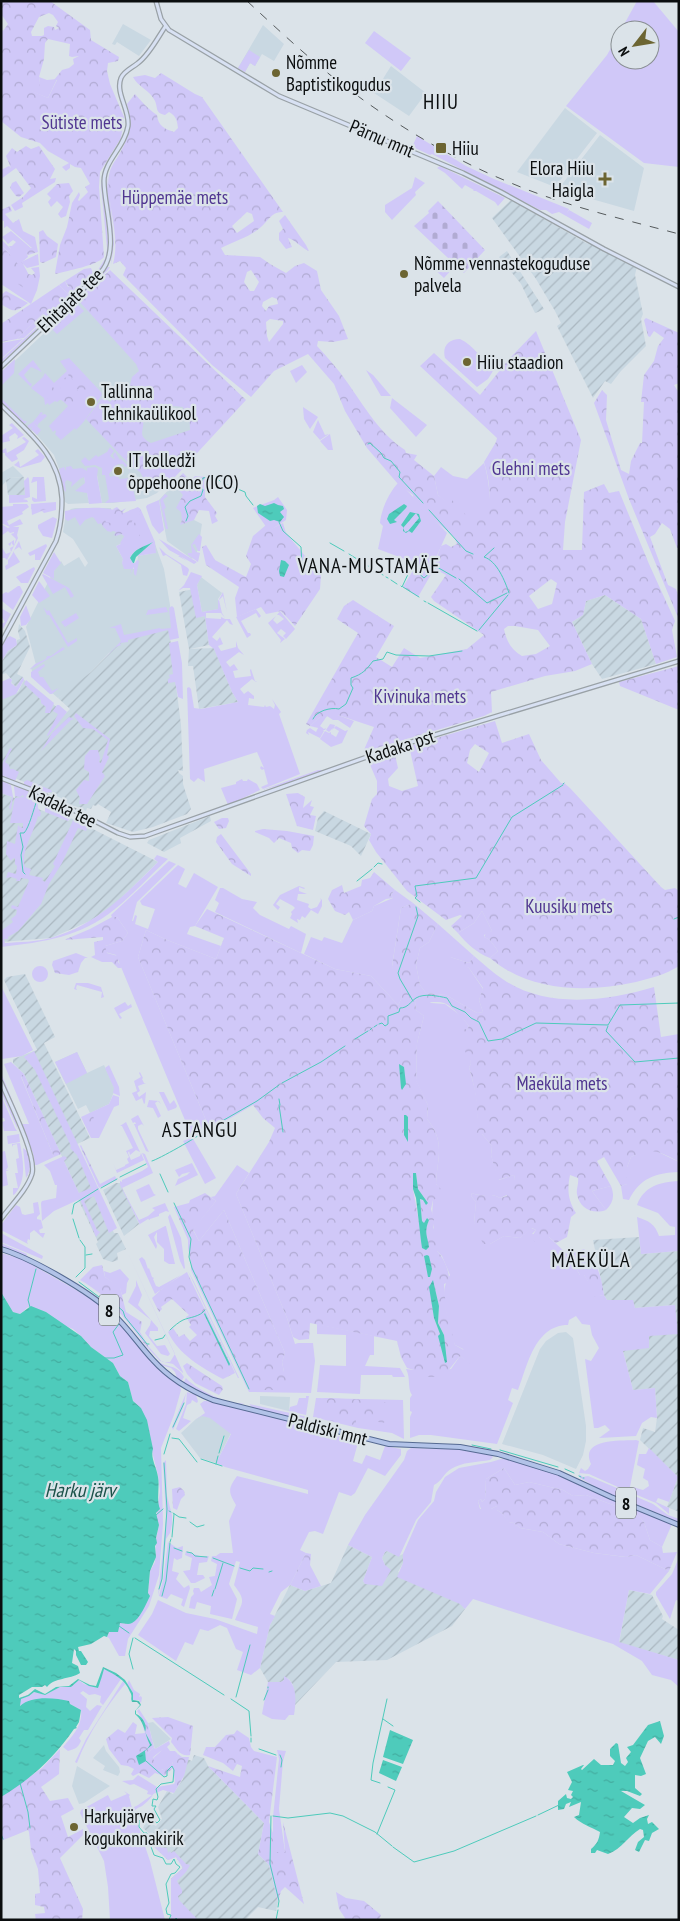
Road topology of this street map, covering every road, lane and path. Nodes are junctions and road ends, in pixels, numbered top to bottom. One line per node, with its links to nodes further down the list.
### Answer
1 (156, 1): 2 (main road)
2 (166, 27): 3 (main road, Pärnu mnt); 4 (main road, Ehitajate tee)
3 (679, 286)
4 (1, 366)
5 (1, 406): 6 (main road)
6 (1, 643)
7 (679, 661): 9 (main road, Kadaka pst)
8 (1, 778): 9 (main road, Kadaka tee)
9 (125, 836)
10 (1, 1082): 11 (main road)
11 (1, 1219)
12 (1, 1250): 13 (main road, Paldiski mnt / 8)
13 (679, 1525)

